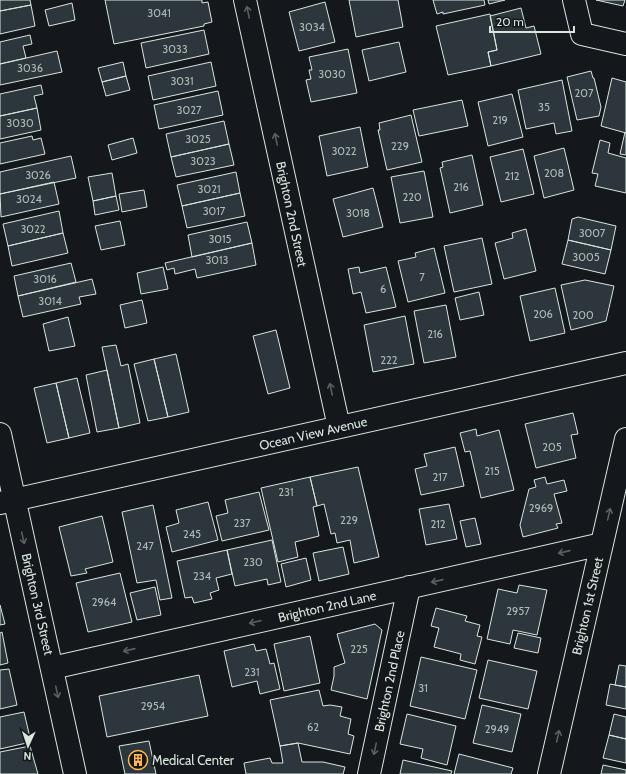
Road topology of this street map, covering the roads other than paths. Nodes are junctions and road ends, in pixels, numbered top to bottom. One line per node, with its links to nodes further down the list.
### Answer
1 (245, 0): 5 (street, Brighton 2nd Street, one-way to 1)
2 (574, 0): 3 (street)
3 (626, 44)
4 (626, 363): 5 (street, Ocean View Avenue)
5 (339, 427): 8 (street, Ocean View Avenue)
6 (0, 434): 8 (street, Brighton 3rd Street)
7 (626, 438): 9 (street, Brighton 1st Street, one-way to 7)
8 (7, 502): 11 (street, Brighton 3rd Street, one-way to 11)
9 (602, 544): 10 (street, Brighton 2nd Lane, one-way to 10); 14 (street, Brighton 1st Street, one-way to 9)
10 (409, 587): 11 (street, Brighton 2nd Lane, one-way to 11); 13 (street, Brighton 2nd Place, one-way to 13)
11 (52, 668): 12 (street, Brighton 3rd Street, one-way to 12)
12 (75, 774)
13 (369, 774)
14 (549, 774)

